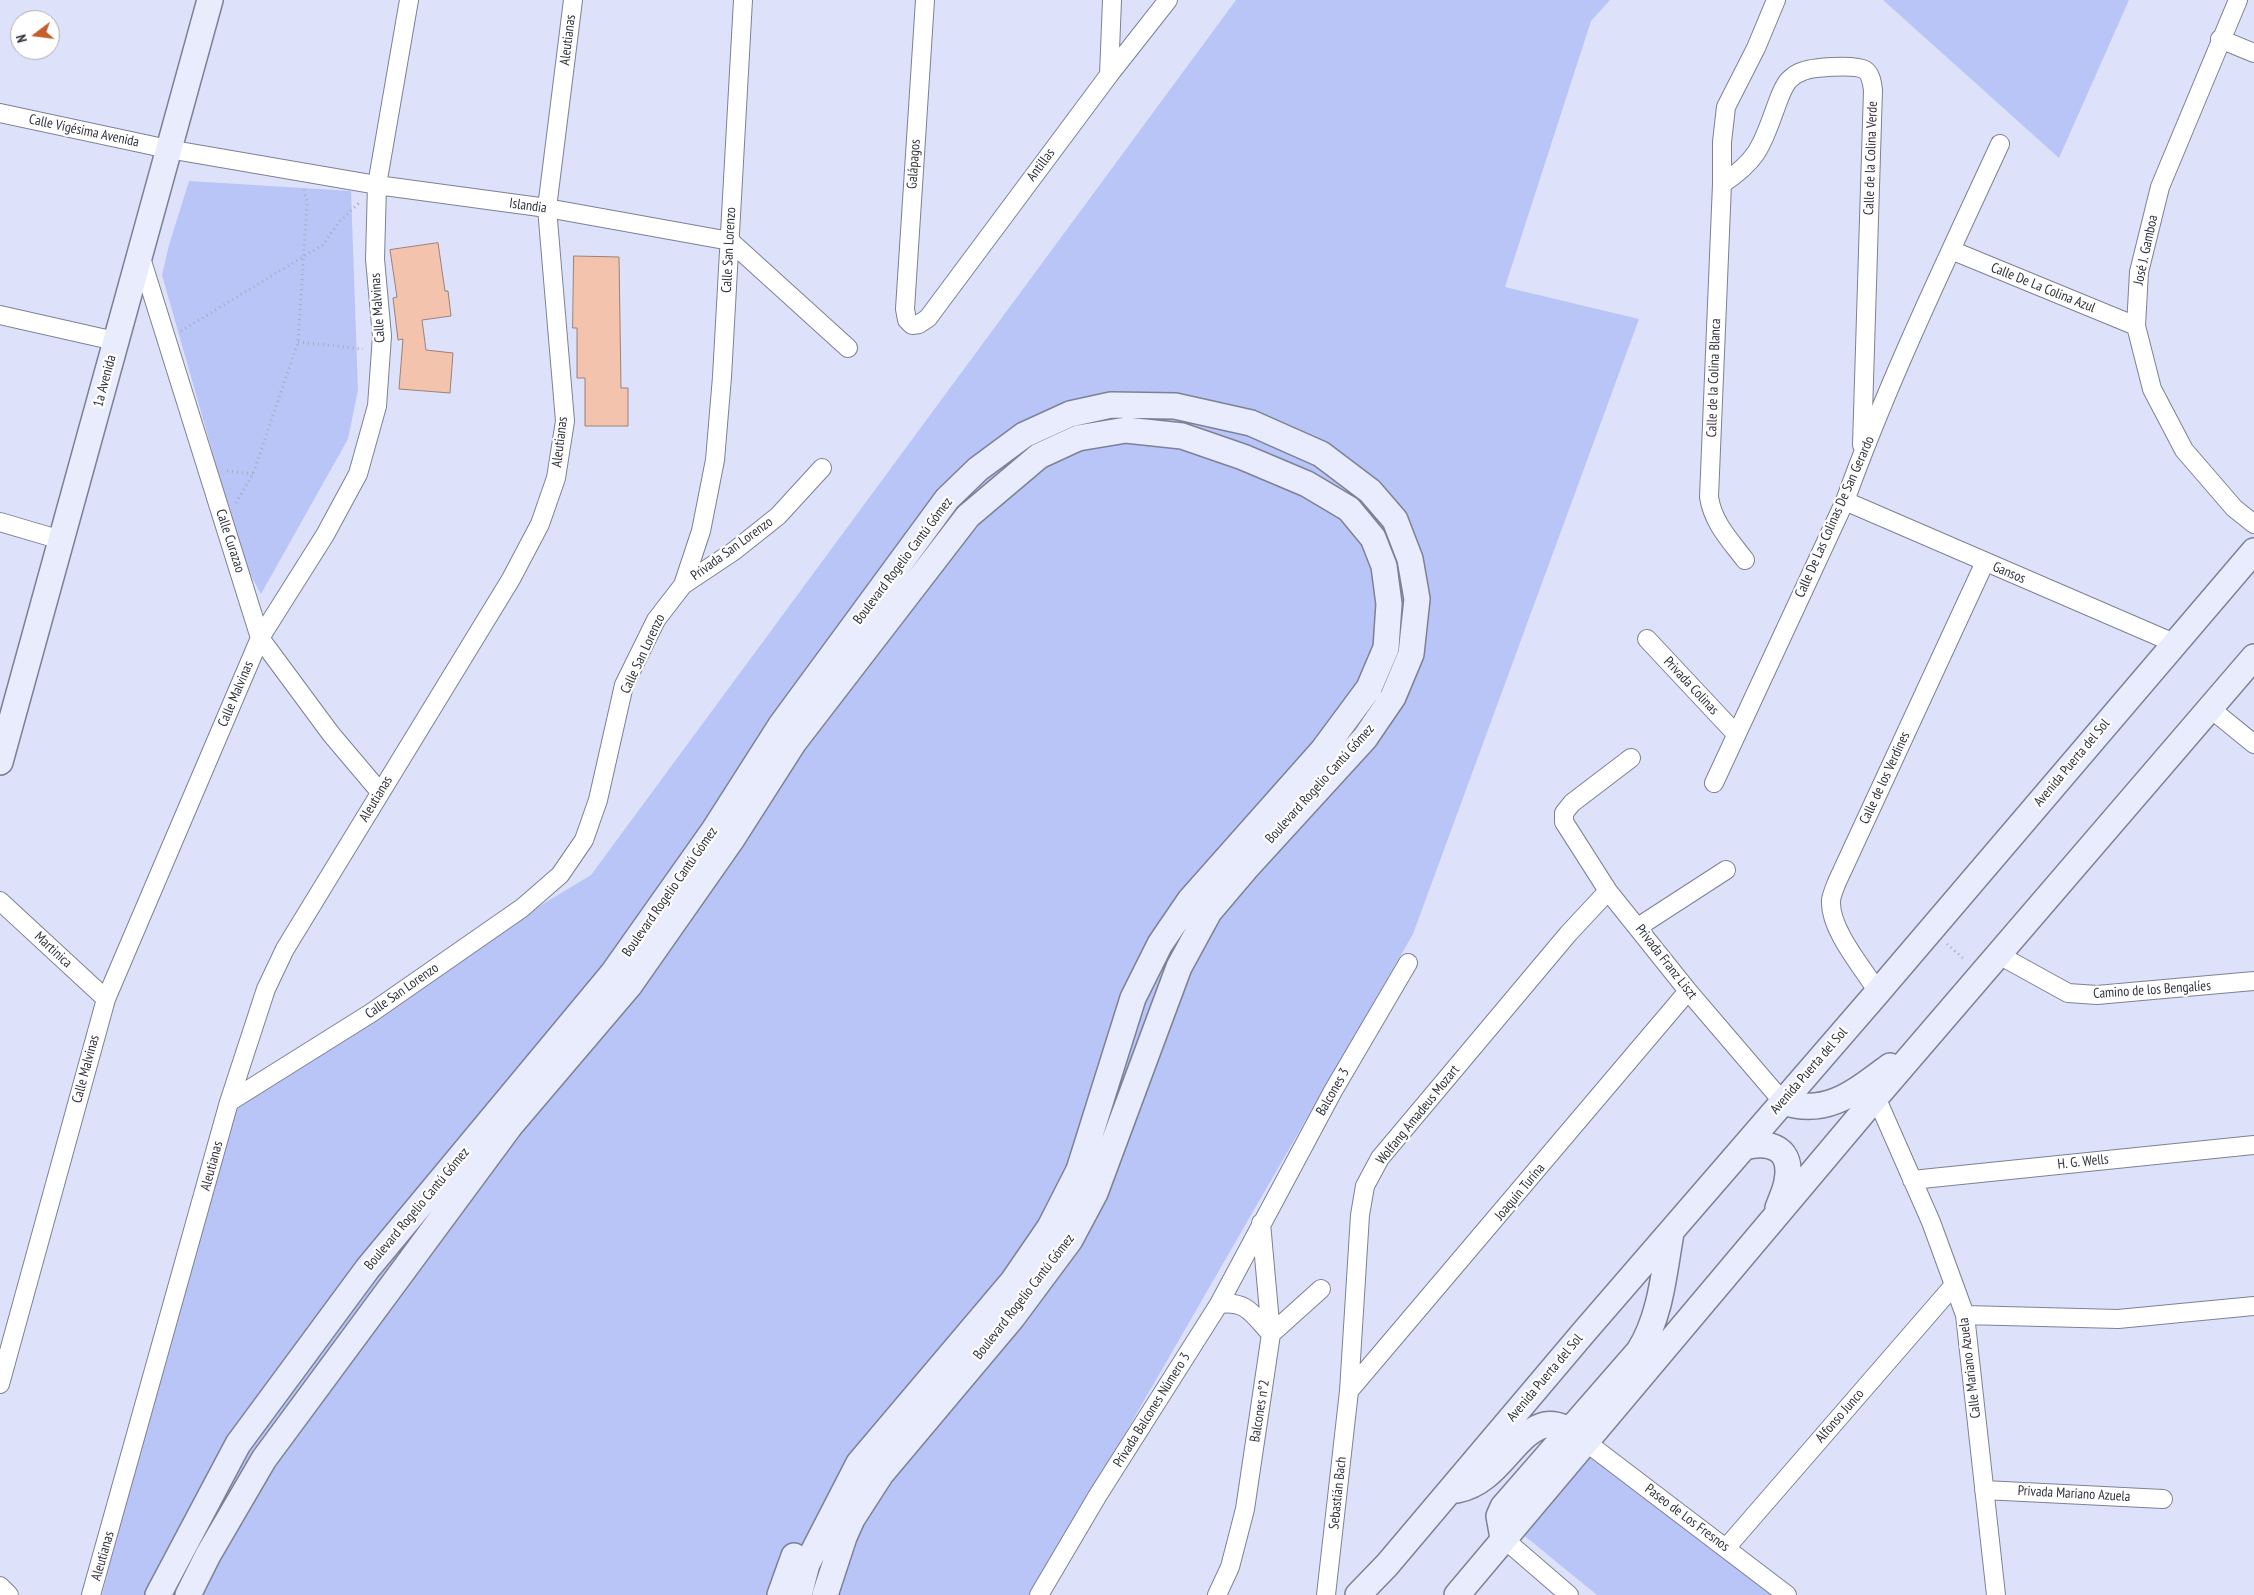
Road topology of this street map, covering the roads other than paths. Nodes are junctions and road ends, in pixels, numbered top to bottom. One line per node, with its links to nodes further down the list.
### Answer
1 (210, 0): 15 (main road, 1a Avenida)
2 (409, 0): 17 (street, Calle Malvinas)
3 (573, 0): 18 (street, Aleutianas)
4 (743, 0): 19 (street, Calle San Lorenzo)
5 (925, 0): 23 (street, Galápagos)
6 (1112, 0): 12 (street)
7 (1168, 0): 12 (street, Antillas)
8 (1776, 0): 16 (street, Calle de la Colina Blanca)
9 (2238, 0): 10 (street, José J. Gamboa)
10 (2220, 39): 11 (street); 24 (street, José J. Gamboa)
11 (2254, 53)
12 (1109, 75): 23 (street, Antillas)
13 (0, 113): 15 (street, Calle Vigésima Avenida)
14 (2000, 144): 20 (street, Calle De Las Colinas De San Gerardo)
15 (168, 149): 17 (street, Islandia); 21 (main road, 1a Avenida)
16 (1722, 184): 27 (street, Calle de la Colina Verde); 34 (street, Calle de la Colina Blanca)
17 (377, 185): 18 (street, Islandia); 37 (street, Calle Malvinas)
18 (547, 208): 19 (street, Islandia); 47 (street, Aleutianas)
19 (730, 241): 26 (street); 36 (street, Calle San Lorenzo)
20 (1951, 250): 24 (street, Calle De La Colina Azul); 27 (street, Calle De Las Colinas De San Gerardo)
21 (140, 258): 25 (main road, 1a Avenida); 37 (street, Calle Curazao)
22 (0, 315): 25 (street)
23 (912, 325)
24 (2136, 326): 31 (street, José J. Gamboa)
25 (115, 341): 32 (main road, 1a Avenida)
26 (848, 348)
27 (1862, 455): 29 (street, Calle De Las Colinas De San Gerardo)
28 (822, 468): 36 (street, Privada San Lorenzo)
29 (1845, 501): 35 (street, Gansos); 42 (street, Calle De Las Colinas De San Gerardo)
30 (0, 522): 32 (street)
31 (2254, 524)
32 (61, 540): 45 (main road, 1a Avenida)
33 (2254, 551): 39 (main road, Avenida Puerta del Sol)
34 (1745, 560)
35 (1985, 562): 39 (street, Gansos); 56 (street, Calle de los Verdines)
36 (683, 585): 60 (street, Calle San Lorenzo)
37 (260, 638): 47 (street, Calle Curazao); 57 (street, Calle Malvinas)
38 (1647, 639): 42 (street, Privada Colinas)
39 (2174, 643): 56 (main road, Avenida Puerta del Sol)
40 (2254, 657): 41 (main road)
41 (2211, 709): 43 (street); 52 (main road)
42 (1736, 734): 46 (street, Calle De Las Colinas De San Gerardo)
43 (2254, 744)
44 (1631, 758): 49 (street, Privada Franz Liszt)
45 (0, 762)
46 (1714, 783)
47 (380, 792): 60 (street, Aleutianas)
48 (1726, 870): 51 (street)
49 (1608, 891): 51 (street, Privada Franz Liszt); 77 (street, Wolfang Amadeus Mozart)
50 (0, 901): 57 (street, Martinica)
51 (1638, 927): 55 (street, Privada Franz Liszt)
52 (1999, 955): 54 (street, Camino de los Bengalíes); 58 (main road)
53 (1408, 963): 66 (street, Balcones 3)
54 (2254, 981)
55 (1688, 992): 61 (street, Privada Franz Liszt); 77 (street, Joaquín Turína)
56 (1878, 992): 61 (main road, Avenida Puerta del Sol)
57 (106, 999): 76 (street, Calle Malvinas)
58 (1928, 1039): 59 (main road); 61 (main road)
59 (1876, 1098): 64 (street, Calle Mariano Azuela); 65 (main road)
60 (229, 1102): 88 (street, Aleutianas)
61 (1783, 1102): 63 (main road, Avenida Puerta del Sol)
62 (2254, 1145): 64 (street, H. G. Wells)
63 (1744, 1147): 65 (main road); 67 (main road, Avenida Puerta del Sol)
64 (1912, 1180): 68 (street, Calle Mariano Azuela)
65 (1774, 1220): 71 (main road)
66 (1260, 1223): 72 (street, Privada Balcones Número 3); 75 (street, Balcones n°2)
67 (1672, 1230): 69 (main road); 81 (main road, Avenida Puerta del Sol)
68 (1954, 1285): 74 (street, Calle Mariano Azuela); 84 (street, Alfonso Junco)
69 (1661, 1286): 71 (main road); 78 (main road)
70 (1321, 1289): 75 (street)
71 (1705, 1302): 78 (main road)
72 (1219, 1304): 75 (street); 94 (street, Privada Balcones Número 3)
73 (2254, 1306): 74 (street)
74 (1965, 1315): 80 (street, Calle Mariano Azuela)
75 (1271, 1334): 95 (street, Balcones n°2)
76 (0, 1384)
77 (1349, 1391): 96 (street, Sebastián Bach)
78 (1578, 1436): 81 (main road); 83 (main road); 84 (street, Paseo de Los Fresnos)
79 (860, 1463): 90 (main road, Boulevard Rogelio Cantú Gómez); 91 (main road); 92 (main road, Boulevard Rogelio Cantú Gómez)
80 (1984, 1490): 82 (street, Privada Mariano Azuela); 100 (street, Calle Mariano Azuela)
81 (1450, 1492): 86 (main road, Avenida Puerta del Sol)
82 (2163, 1499)
83 (1504, 1538): 97 (main road); 98 (street)
84 (1726, 1548): 99 (street, Paseo de Los Fresnos)
85 (0, 1586): 87 (street)
86 (1367, 1593)
87 (9, 1595)
88 (92, 1595)
89 (158, 1595): 93 (main road, Boulevard Rogelio Cantú Gómez)
90 (188, 1595)
91 (780, 1595)
92 (798, 1595)
93 (825, 1595)
94 (1040, 1595)
95 (1217, 1595)
96 (1326, 1595)
97 (1457, 1595)
98 (1569, 1595)
99 (1787, 1595)
100 (1996, 1595)

